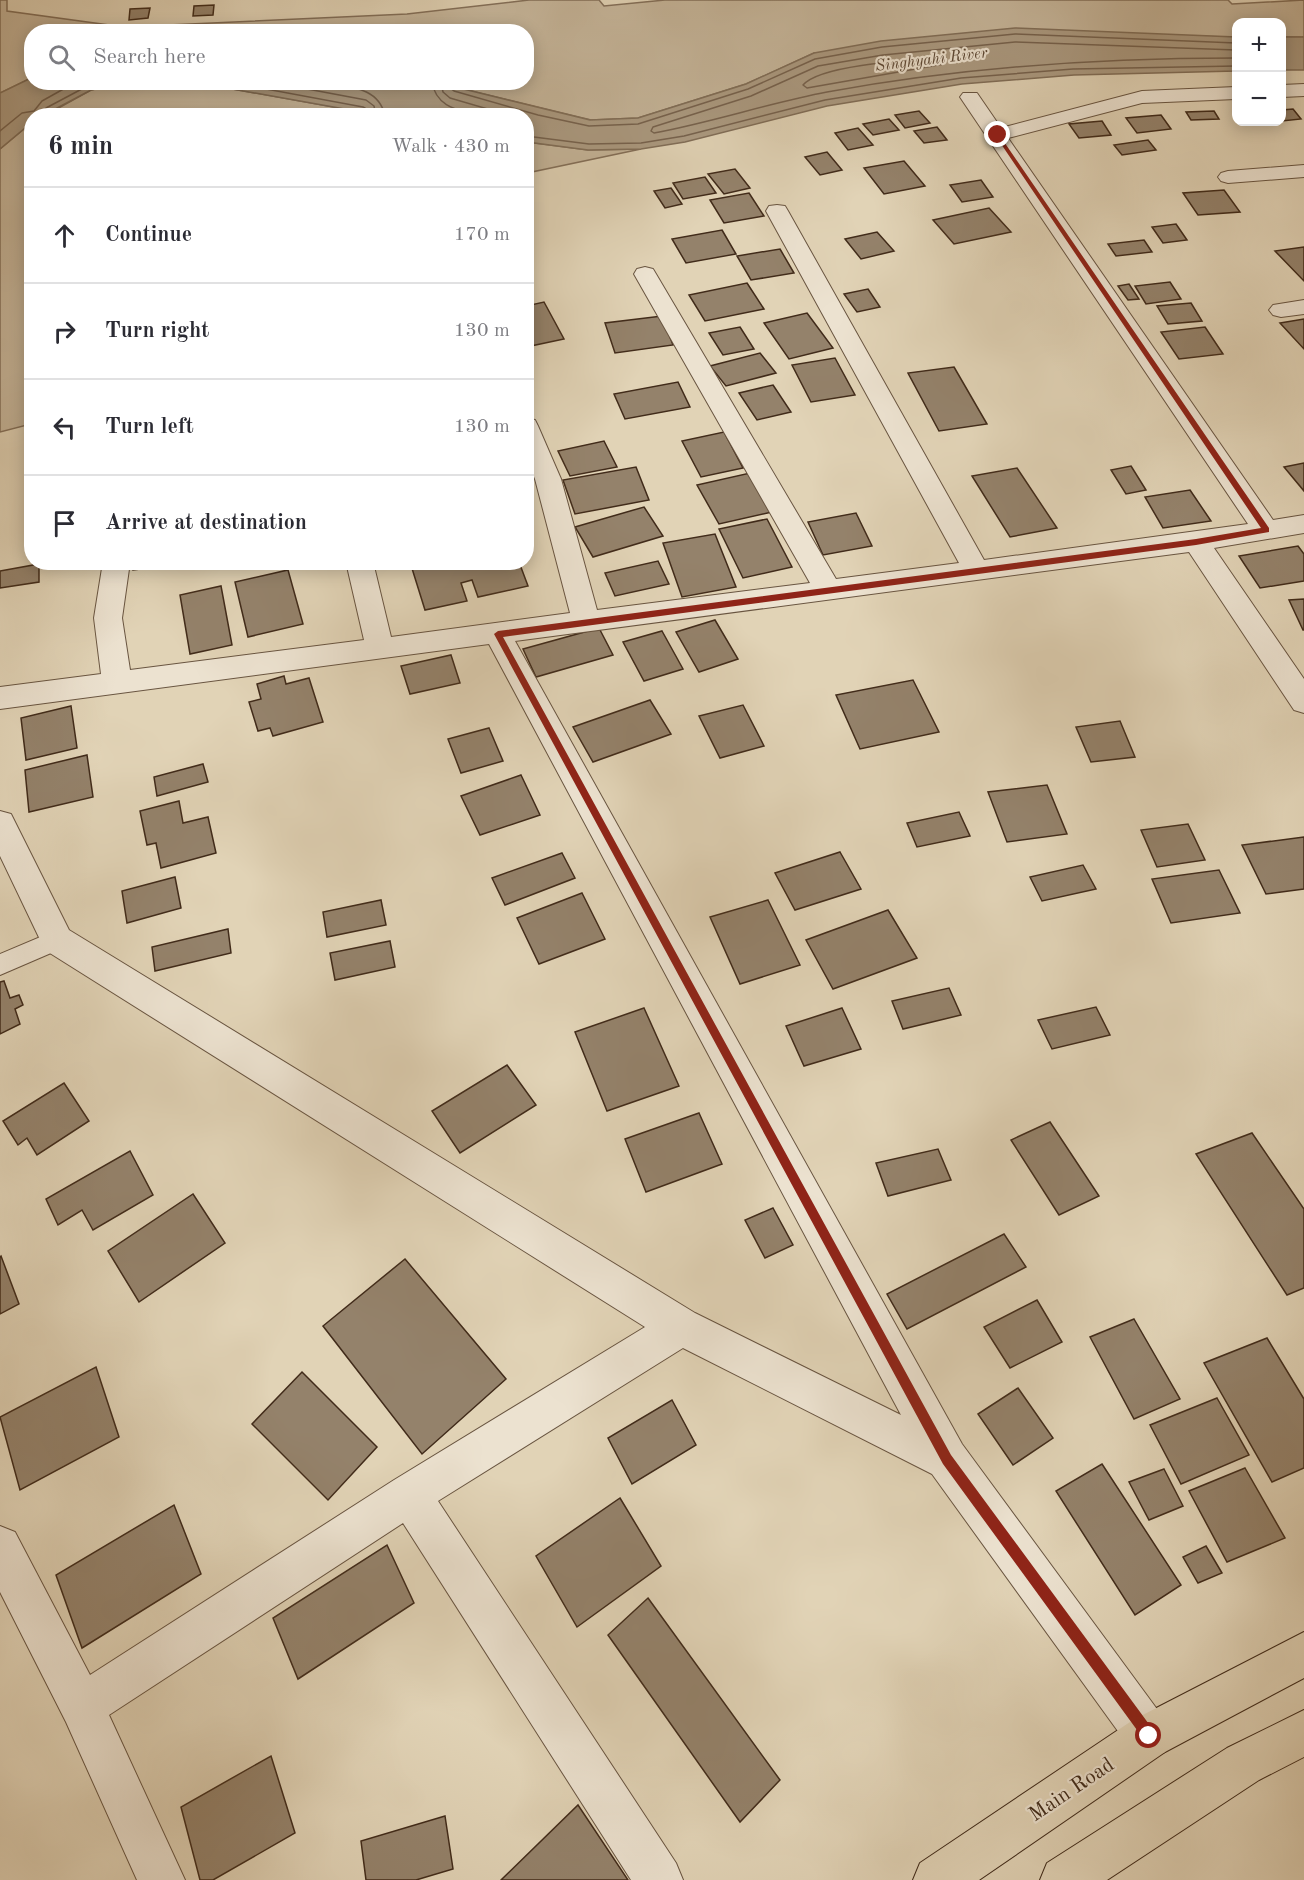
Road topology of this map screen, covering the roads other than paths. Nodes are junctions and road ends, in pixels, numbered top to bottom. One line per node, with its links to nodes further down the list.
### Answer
1 (1304, 90): 2 (street)
2 (1286, 91)
3 (1232, 93): 5 (street)
4 (970, 97): 5 (street)
5 (998, 135): 12 (street)
6 (1304, 171): 7 (street)
7 (1228, 177)
8 (777, 211): 16 (street)
9 (645, 274): 17 (street)
10 (534, 445): 18 (street)
11 (1304, 524): 12 (street)
12 (1266, 530): 13 (street)
13 (1196, 542): 16 (street); 23 (street)
14 (116, 570): 21 (street)
15 (361, 570): 20 (street)
16 (977, 571): 17 (street)
17 (830, 591): 18 (street)
18 (587, 622): 19 (street)
19 (498, 634): 20 (street); 28 (street)
20 (380, 650): 21 (street)
21 (117, 683): 22 (street)
22 (0, 698)
23 (1304, 702)
24 (0, 823): 25 (street)
25 (57, 940): 26 (lane); 27 (street)
26 (0, 965)
27 (681, 1327): 28 (street); 29 (street)
28 (947, 1460): 34 (street)
29 (409, 1495): 32 (street); 36 (street)
30 (0, 1547): 32 (street)
31 (1304, 1654): 34 (main road, Main Road)
32 (82, 1706): 35 (street)
33 (1304, 1733): 38 (main road)
34 (1149, 1736): 37 (main road, Main Road)
35 (161, 1880)
36 (659, 1880)
37 (937, 1880)
38 (1064, 1880)

